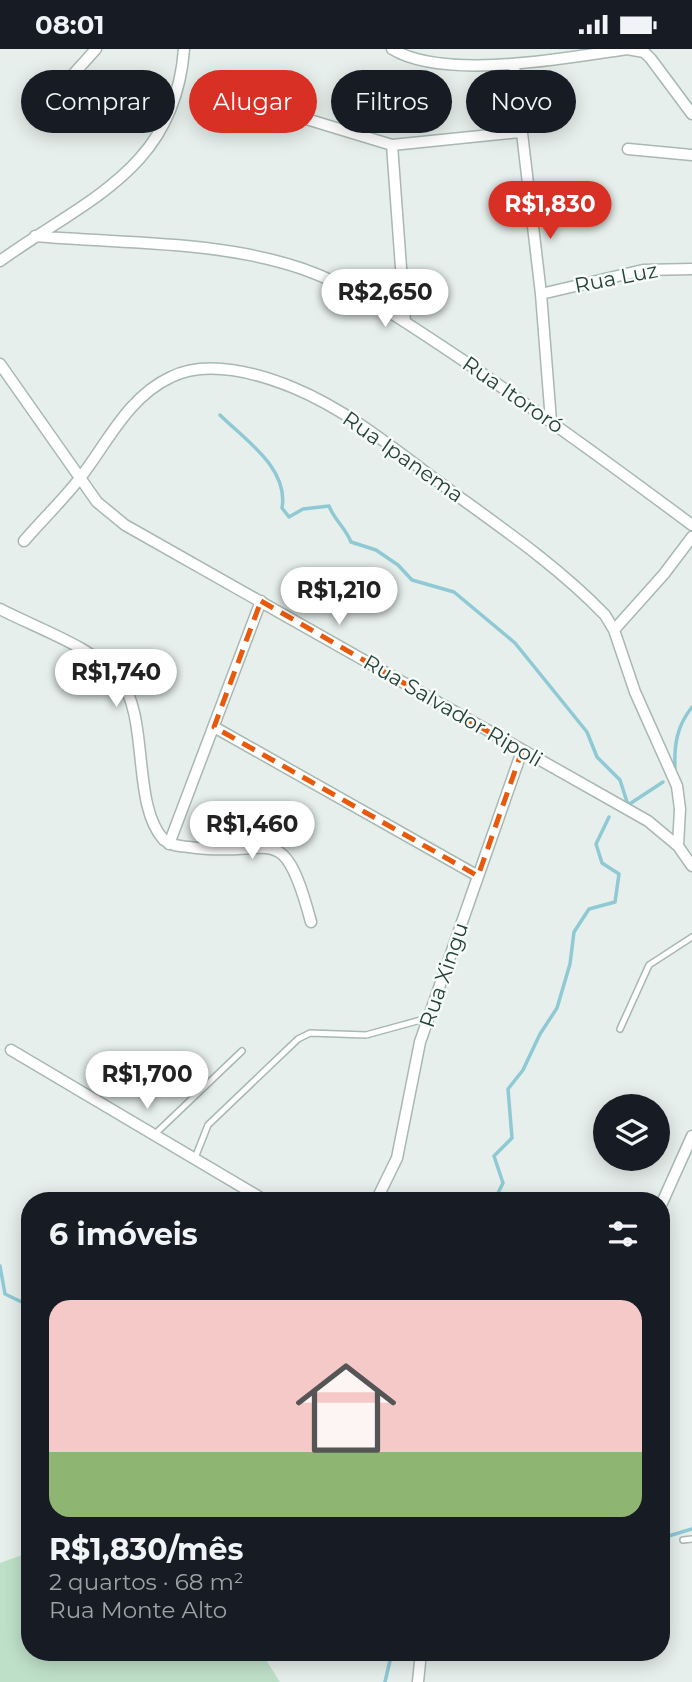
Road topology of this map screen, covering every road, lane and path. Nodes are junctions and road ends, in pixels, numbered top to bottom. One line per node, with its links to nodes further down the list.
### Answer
1 (96, 49): 6 (street)
2 (184, 49): 15 (street)
3 (392, 49): 5 (street)
4 (627, 49): 5 (street); 8 (street)
5 (514, 65): 7 (street)
6 (77, 70)
7 (514, 70)
8 (692, 114)
9 (317, 122): 12 (street)
10 (510, 133): 12 (street)
11 (520, 133): 18 (street)
12 (392, 145): 19 (street)
13 (628, 149): 14 (street)
14 (692, 155)
15 (35, 236): 16 (street); 19 (street, Rua Itororó)
16 (0, 261)
17 (692, 269): 18 (street, Rua Luz)
18 (541, 294): 21 (street)
19 (405, 322): 21 (street, Rua Itororó)
20 (0, 364): 22 (street, Rua Salvador Ripoli)
21 (551, 421): 23 (street, Rua Itororó)
22 (80, 478): 25 (street, Rua Ipanema); 26 (street, Rua Salvador Ripoli); 28 (street, Rua Ipanema)
23 (692, 525)
24 (692, 537): 28 (street)
25 (24, 541)
26 (261, 601): 29 (street); 30 (street, Rua Salvador Ripoli)
27 (0, 609): 31 (street)
28 (614, 630): 32 (street)
29 (214, 727): 31 (street); 34 (street)
30 (522, 751): 32 (street, Rua Salvador Ripoli); 34 (street, Rua Xingu)
31 (169, 845): 35 (street)
32 (678, 846): 33 (street, Rua Salvador Ripoli)
33 (692, 866)
34 (478, 876): 37 (street, Rua Xingu)
35 (311, 922)
36 (692, 937): 38 (lane)
37 (431, 1016): 43 (lane); 45 (street, Rua Xingu)
38 (620, 1029)
39 (11, 1051): 41 (street)
40 (242, 1051): 41 (lane)
41 (155, 1134): 43 (street)
42 (692, 1136): 46 (street)
43 (195, 1158): 44 (street)
44 (251, 1192)
45 (380, 1192)
46 (667, 1192)
47 (692, 1539): 48 (lane)
48 (683, 1540)
49 (420, 1661): 50 (street)
50 (418, 1682)

